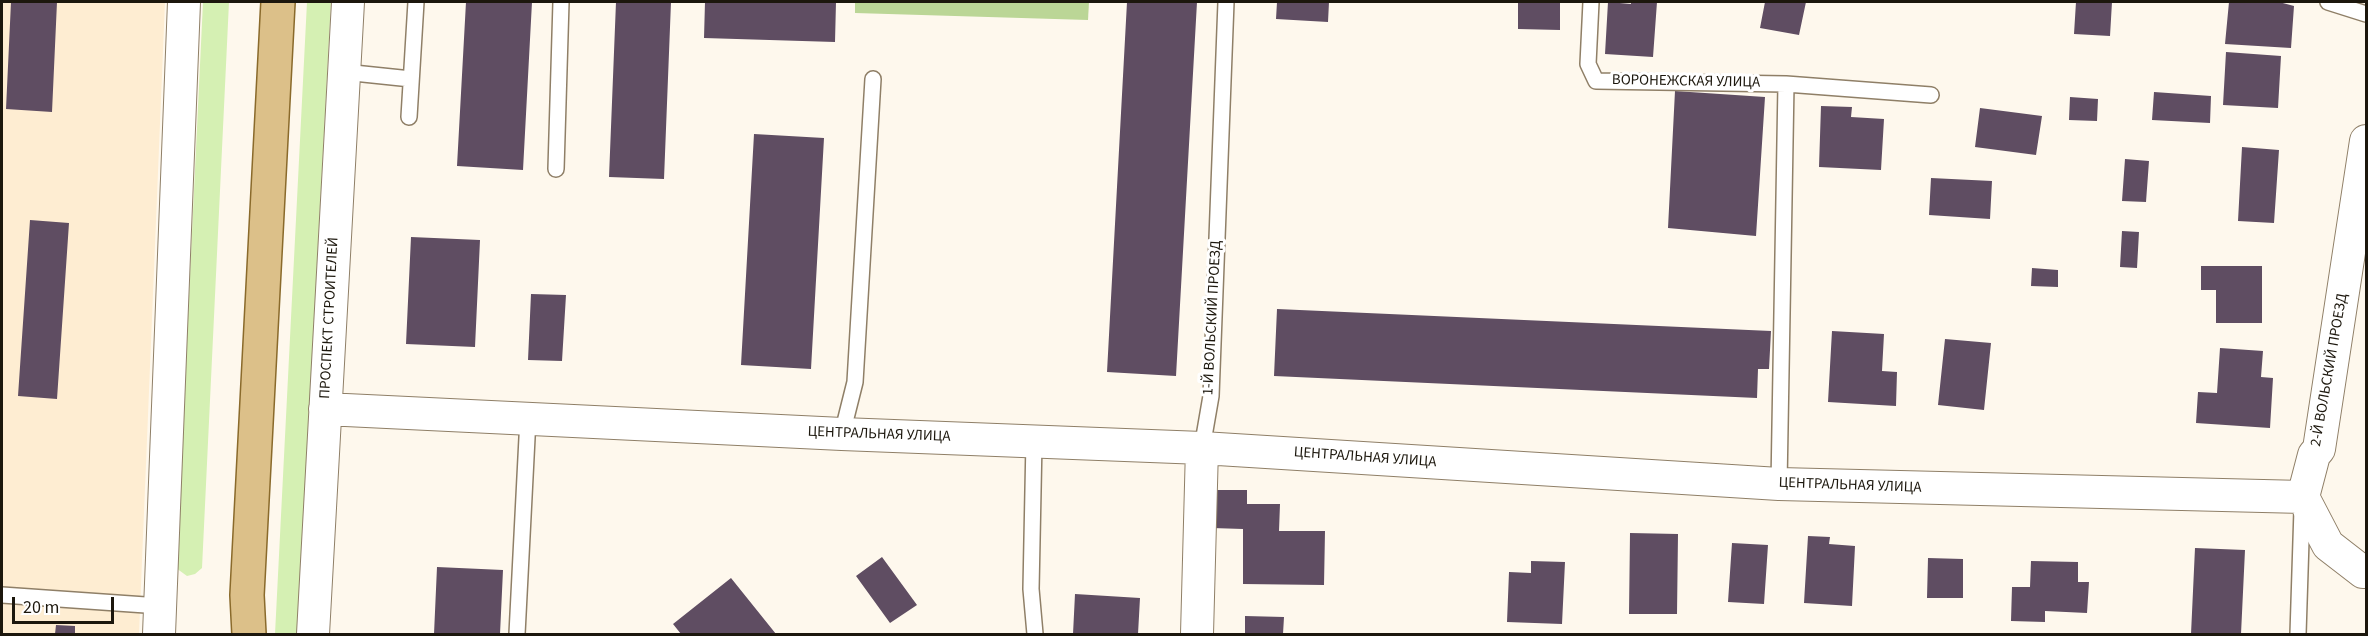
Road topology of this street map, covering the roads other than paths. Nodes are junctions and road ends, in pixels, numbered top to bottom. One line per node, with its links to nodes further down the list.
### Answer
1 (184, 2): 28 (street)
2 (278, 2): 27 (main road)
3 (348, 2): 10 (street, ПРОСПЕКТ СТРОИТЕЛЕЙ)
4 (416, 2): 11 (lane)
5 (561, 2): 17 (lane)
6 (1227, 2): 22 (lane, 1-Й ВОЛЬСКИЙ ПРОЕЗД)
7 (1591, 2): 13 (lane, ВОРОНЕЖСКАЯ УЛИЦА)
8 (2328, 2): 9 (lane)
9 (2367, 14)
10 (344, 72): 11 (lane); 18 (street, ПРОСПЕКТ СТРОИТЕЛЕЙ)
11 (411, 79): 15 (lane)
12 (873, 79): 20 (lane)
13 (1786, 84): 14 (lane); 23 (lane)
14 (1931, 94)
15 (409, 117)
16 (2367, 141): 24 (street, 2-Й ВОЛЬСКИЙ ПРОЕЗД)
17 (555, 169)
18 (325, 409): 19 (street, ЦЕНТРАЛЬНАЯ УЛИЦА); 31 (street, ПРОСПЕКТ СТРОИТЕЛЕЙ)
19 (528, 418): 20 (street, ЦЕНТРАЛЬНАЯ УЛИЦА); 32 (lane)
20 (842, 434): 21 (street, ЦЕНТРАЛЬНАЯ УЛИЦА)
21 (1034, 441): 22 (street, ЦЕНТРАЛЬНАЯ УЛИЦА); 33 (lane)
22 (1202, 448): 23 (street, ЦЕНТРАЛЬНАЯ УЛИЦА); 34 (street, 1-Й ВОЛЬСКИЙ ПРОЕЗД)
23 (1779, 484): 24 (street, ЦЕНТРАЛЬНАЯ УЛИЦА)
24 (2303, 497): 25 (street); 35 (lane, 2-Й ВОЛЬСКИЙ ПРОЕЗД)
25 (2367, 573)
26 (2, 595): 28 (lane)
27 (247, 596): 29 (main road); 30 (main road)
28 (160, 620)
29 (238, 634)
30 (249, 634)
31 (313, 634)
32 (517, 634)
33 (1035, 634)
34 (1197, 634)
35 (2298, 634)

